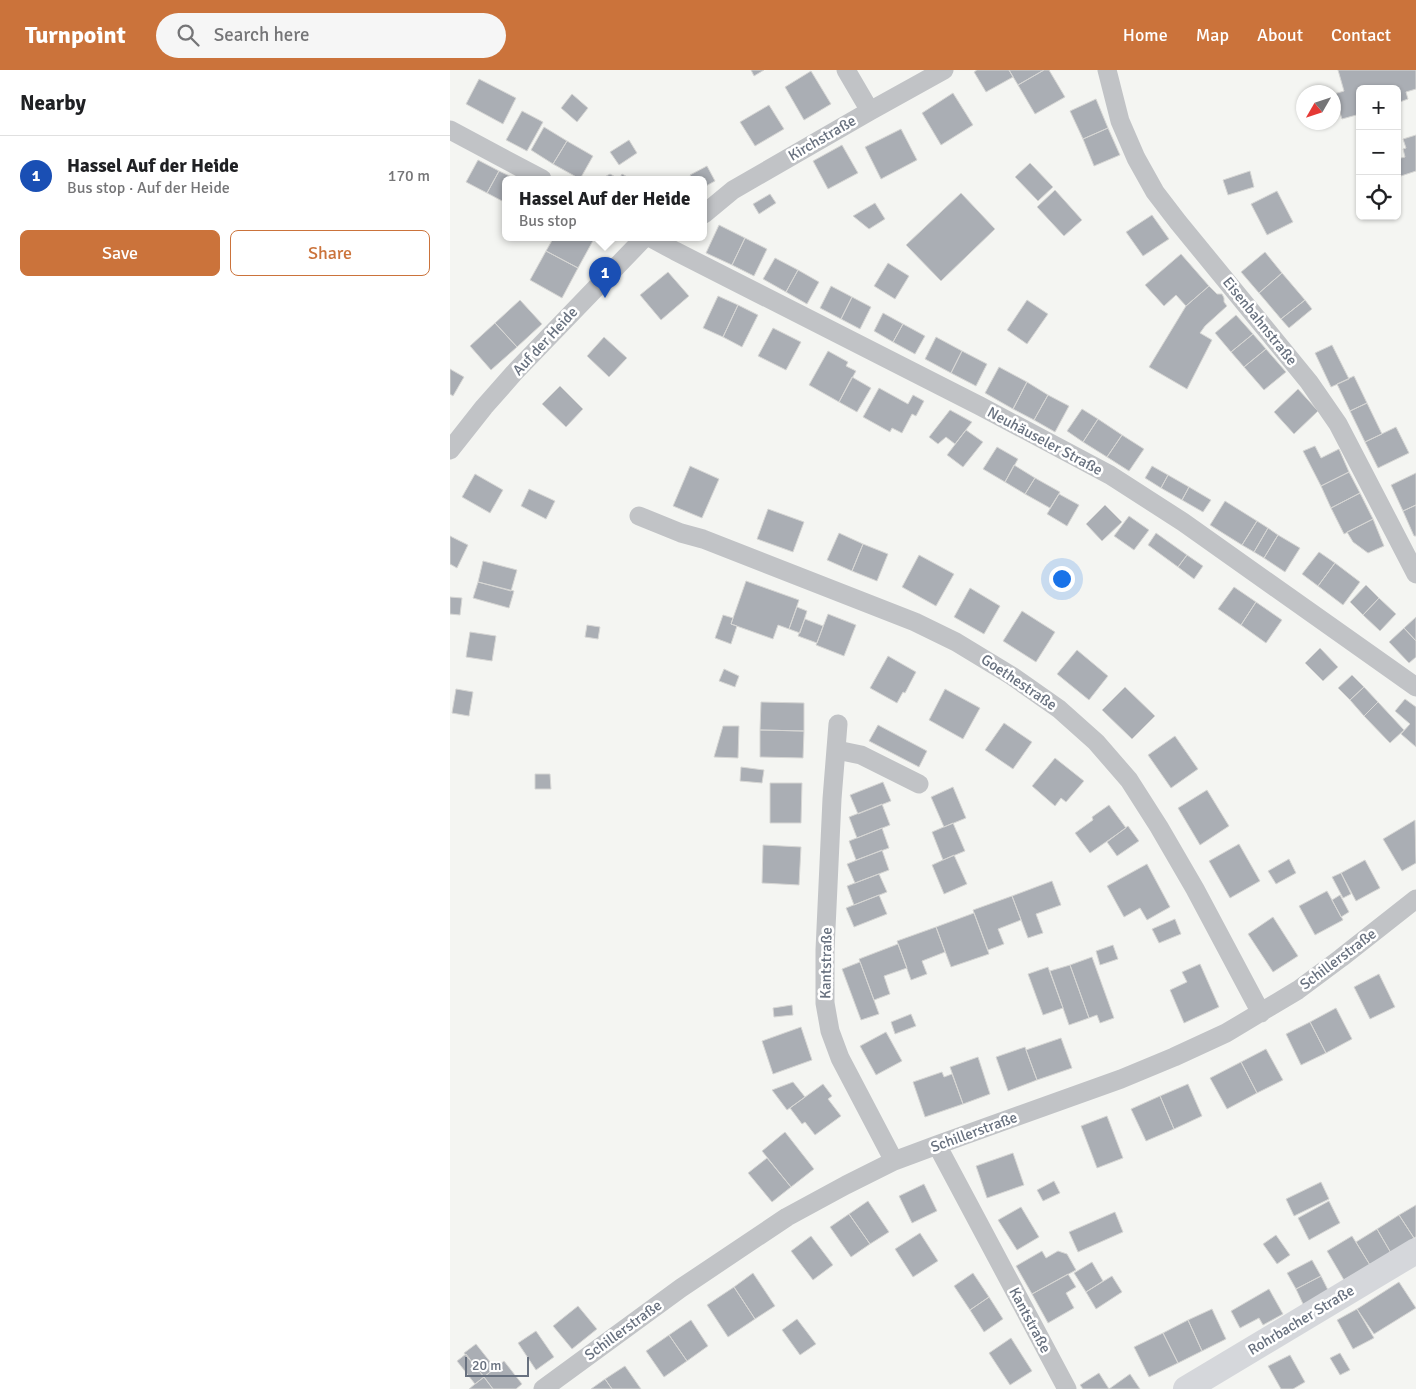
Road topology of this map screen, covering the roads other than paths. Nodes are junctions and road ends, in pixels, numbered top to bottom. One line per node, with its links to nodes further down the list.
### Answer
1 (846, 70): 4 (street)
2 (944, 70): 4 (street, Kirchstraße)
3 (1107, 70): 13 (street, Eisenbahnstraße)
4 (870, 111): 7 (street, Kirchstraße)
5 (450, 130): 6 (street)
6 (536, 176)
7 (707, 212)
8 (641, 241): 11 (street, Auf der Heide)
9 (666, 241): 10 (street, Neuhäuseler Straße)
10 (679, 244): 14 (street, Neuhäuseler Straße)
11 (452, 444)
12 (639, 516): 19 (street, Goethestraße)
13 (1416, 574)
14 (1416, 687)
15 (838, 724): 16 (street, Kantstraße)
16 (836, 750): 17 (street); 21 (street, Kantstraße)
17 (920, 784)
18 (1416, 899): 19 (street, Schillerstraße)
19 (1261, 1013): 20 (street, Schillerstraße)
20 (937, 1145): 21 (street, Schillerstraße); 25 (street, Kantstraße)
21 (894, 1161): 24 (street, Schillerstraße)
22 (1416, 1251): 23 (street, Rohrbacher Straße)
23 (1200, 1385)
24 (544, 1389)
25 (1067, 1389)

